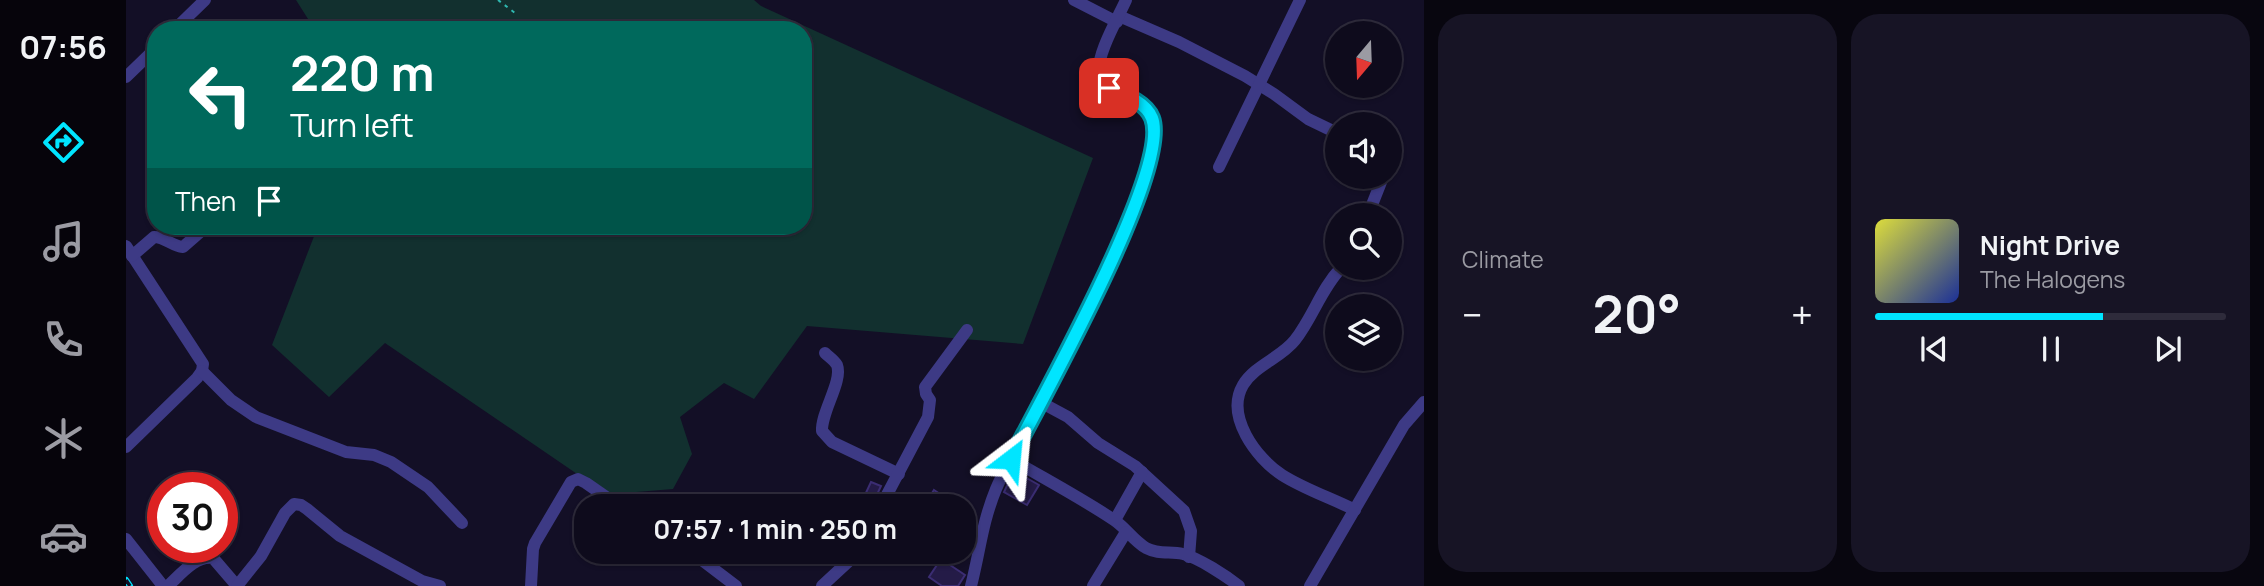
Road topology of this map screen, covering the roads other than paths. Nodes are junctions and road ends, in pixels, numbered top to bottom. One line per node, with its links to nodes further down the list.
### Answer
1 (205, 0): 6 (street)
2 (1074, 0): 5 (street)
3 (1126, 0): 5 (street)
4 (1300, 0): 9 (street)
5 (1118, 19): 9 (street); 19 (street)
6 (183, 21)
7 (147, 56): 8 (street)
8 (126, 76)
9 (1260, 85): 10 (street); 11 (street)
10 (1325, 127)
11 (1219, 167)
12 (197, 235): 13 (street)
13 (129, 251): 17 (street)
14 (1330, 280): 26 (street)
15 (967, 330): 23 (street)
16 (825, 353): 23 (street)
17 (202, 370): 20 (street); 28 (street)
18 (1424, 402): 26 (street)
19 (1042, 403): 21 (street); 22 (street)
20 (126, 447)
21 (1011, 459): 27 (street); 40 (street)
22 (1142, 472): 27 (street); 31 (street)
23 (899, 474): 25 (street)
24 (602, 494): 37 (street)
25 (888, 494)
26 (1355, 510): 43 (street)
27 (1115, 520): 29 (street)
28 (463, 523)
29 (1126, 532): 31 (street); 41 (street)
30 (126, 539): 34 (street)
31 (1189, 556): 42 (street)
32 (707, 564): 38 (street)
33 (846, 564): 39 (street)
34 (165, 586): 35 (street)
35 (237, 586): 36 (street)
36 (440, 586)
37 (531, 586)
38 (736, 586)
39 (822, 586)
40 (971, 586)
41 (1093, 586)
42 (1239, 586)
43 (1310, 586)

